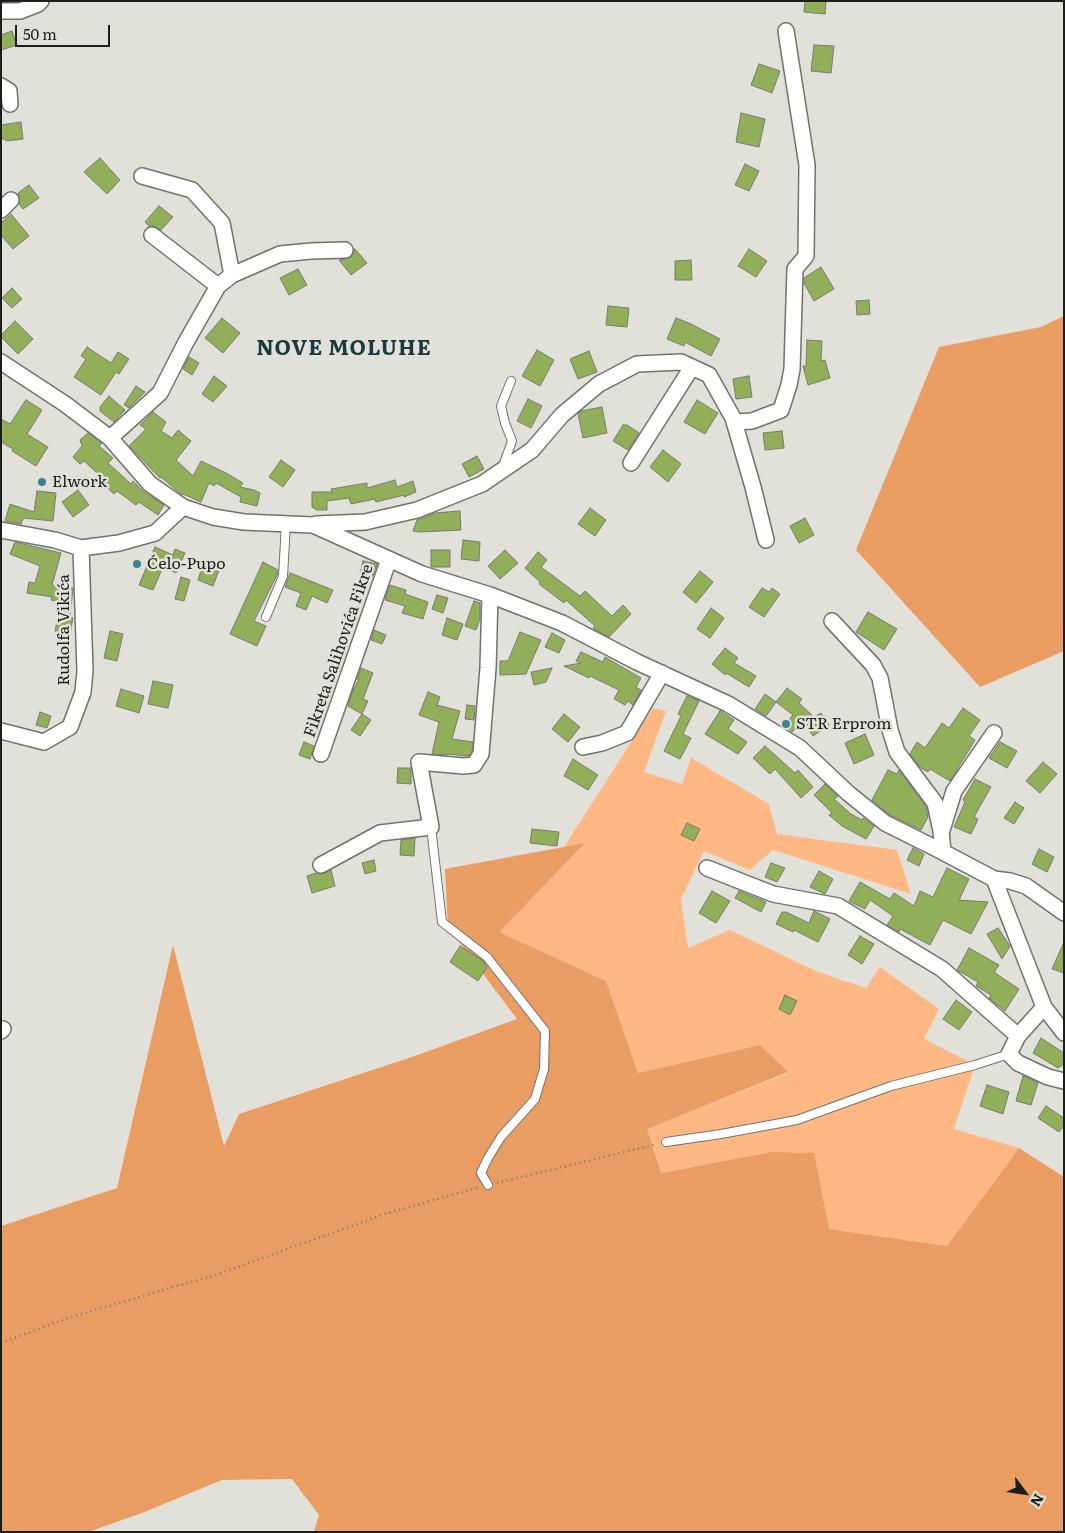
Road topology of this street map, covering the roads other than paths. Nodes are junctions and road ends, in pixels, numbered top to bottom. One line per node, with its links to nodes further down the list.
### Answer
1 (41, 1): 2 (street)
2 (1, 11)
3 (786, 31): 14 (street)
4 (1, 86): 5 (street)
5 (10, 104)
6 (142, 176): 9 (street)
7 (152, 235): 10 (street)
8 (346, 250): 9 (street)
9 (232, 275): 10 (street)
10 (218, 286): 15 (street)
11 (1, 362): 15 (street, Fikreta Salihovića Fikre)
12 (692, 367): 14 (street, Fikreta Salihovića Fikre); 16 (street); 17 (street, Fikreta Salihovića Fikre)
13 (512, 381): 17 (lane)
14 (734, 422): 22 (street, Fikreta Salihovića Fikre)
15 (110, 438): 18 (street, Fikreta Salihovića Fikre)
16 (631, 463)
17 (501, 472): 20 (street, Fikreta Salihovića Fikre)
18 (183, 507): 19 (street, Fikreta Salihovića Fikre); 23 (street)
19 (286, 524): 20 (street, Fikreta Salihovića Fikre); 26 (lane)
20 (313, 525): 24 (street, Fikreta Salihovića Fikre)
21 (1, 530): 23 (street)
22 (766, 540)
23 (81, 548): 29 (street, Rudolfa Vikića)
24 (389, 559): 25 (street, Fikreta Salihovića Fikre); 32 (street, Fikreta Salihovića Fikre)
25 (490, 595): 28 (street, Fikreta Salihovića Fikre); 33 (street)
26 (266, 617)
27 (832, 621): 34 (street)
28 (662, 673): 31 (street); 35 (street, Fikreta Salihovića Fikre)
29 (1, 731)
30 (994, 733): 34 (street)
31 (583, 747)
32 (321, 754)
33 (431, 827): 36 (street); 46 (lane)
34 (941, 831): 35 (street)
35 (943, 852): 38 (street, Fikreta Salihovića Fikre)
36 (321, 865)
37 (708, 868): 42 (street)
38 (994, 879): 39 (street, Fikreta Salihovića Fikre); 40 (street)
39 (1064, 913)
40 (1044, 1007): 41 (street); 42 (street)
41 (1064, 1033)
42 (1018, 1036): 43 (street)
43 (1009, 1054): 44 (street); 45 (lane)
44 (1064, 1081)
45 (666, 1142)
46 (488, 1185)

